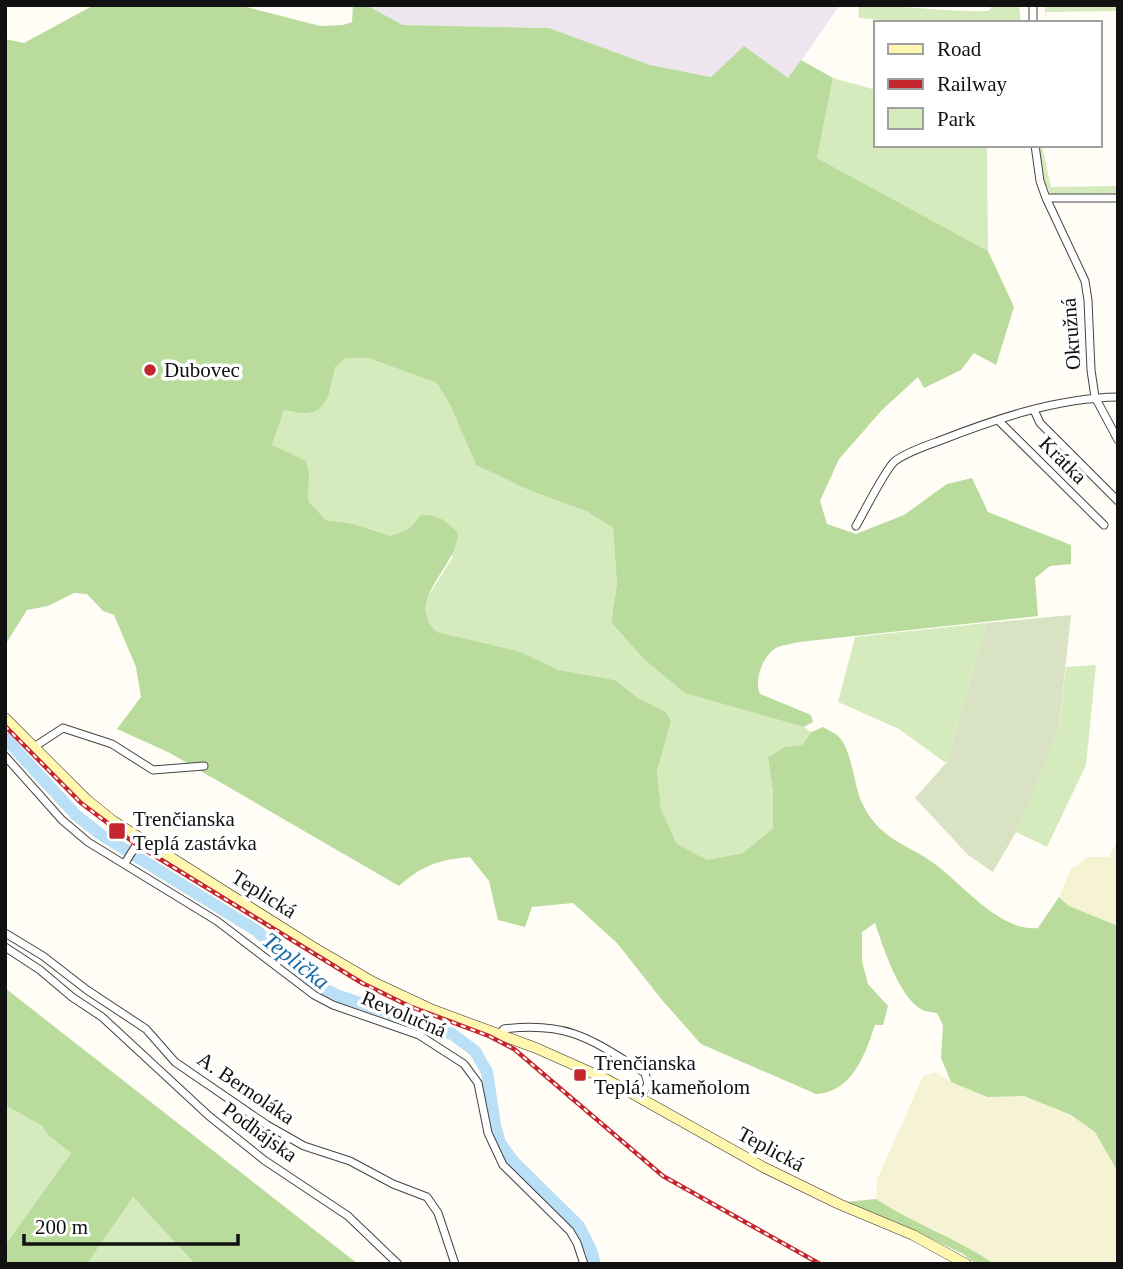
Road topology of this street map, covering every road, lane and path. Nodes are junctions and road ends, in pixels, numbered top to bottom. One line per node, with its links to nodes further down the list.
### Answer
1 (1035, 147): 2 (street, Okružná)
2 (1046, 198): 3 (street); 4 (street, Okružná)
3 (1118, 198)
4 (1095, 397): 5 (street); 6 (street); 8 (street, Okružná)
5 (1118, 397)
6 (1034, 410): 7 (street); 9 (street)
7 (998, 420): 10 (street, Krátka); 11 (street)
8 (1118, 440)
9 (1118, 501)
10 (1104, 525)
11 (856, 526)
12 (5, 718): 13 (main road, Teplická)
13 (34, 747): 15 (street); 16 (main road, Teplická)
14 (5, 756): 17 (street, Revolučná)
15 (204, 766)
16 (138, 843): 17 (street); 20 (main road, Teplická)
17 (126, 862): 24 (street, Revolučná)
18 (5, 933): 23 (street, A. Bernoláka)
19 (5, 947): 22 (street, Podhájska)
20 (499, 1034): 21 (main road, Teplická); 21 (street)
21 (641, 1097): 25 (main road, Teplická)
22 (398, 1264)
23 (456, 1264)
24 (584, 1264)
25 (966, 1264)

